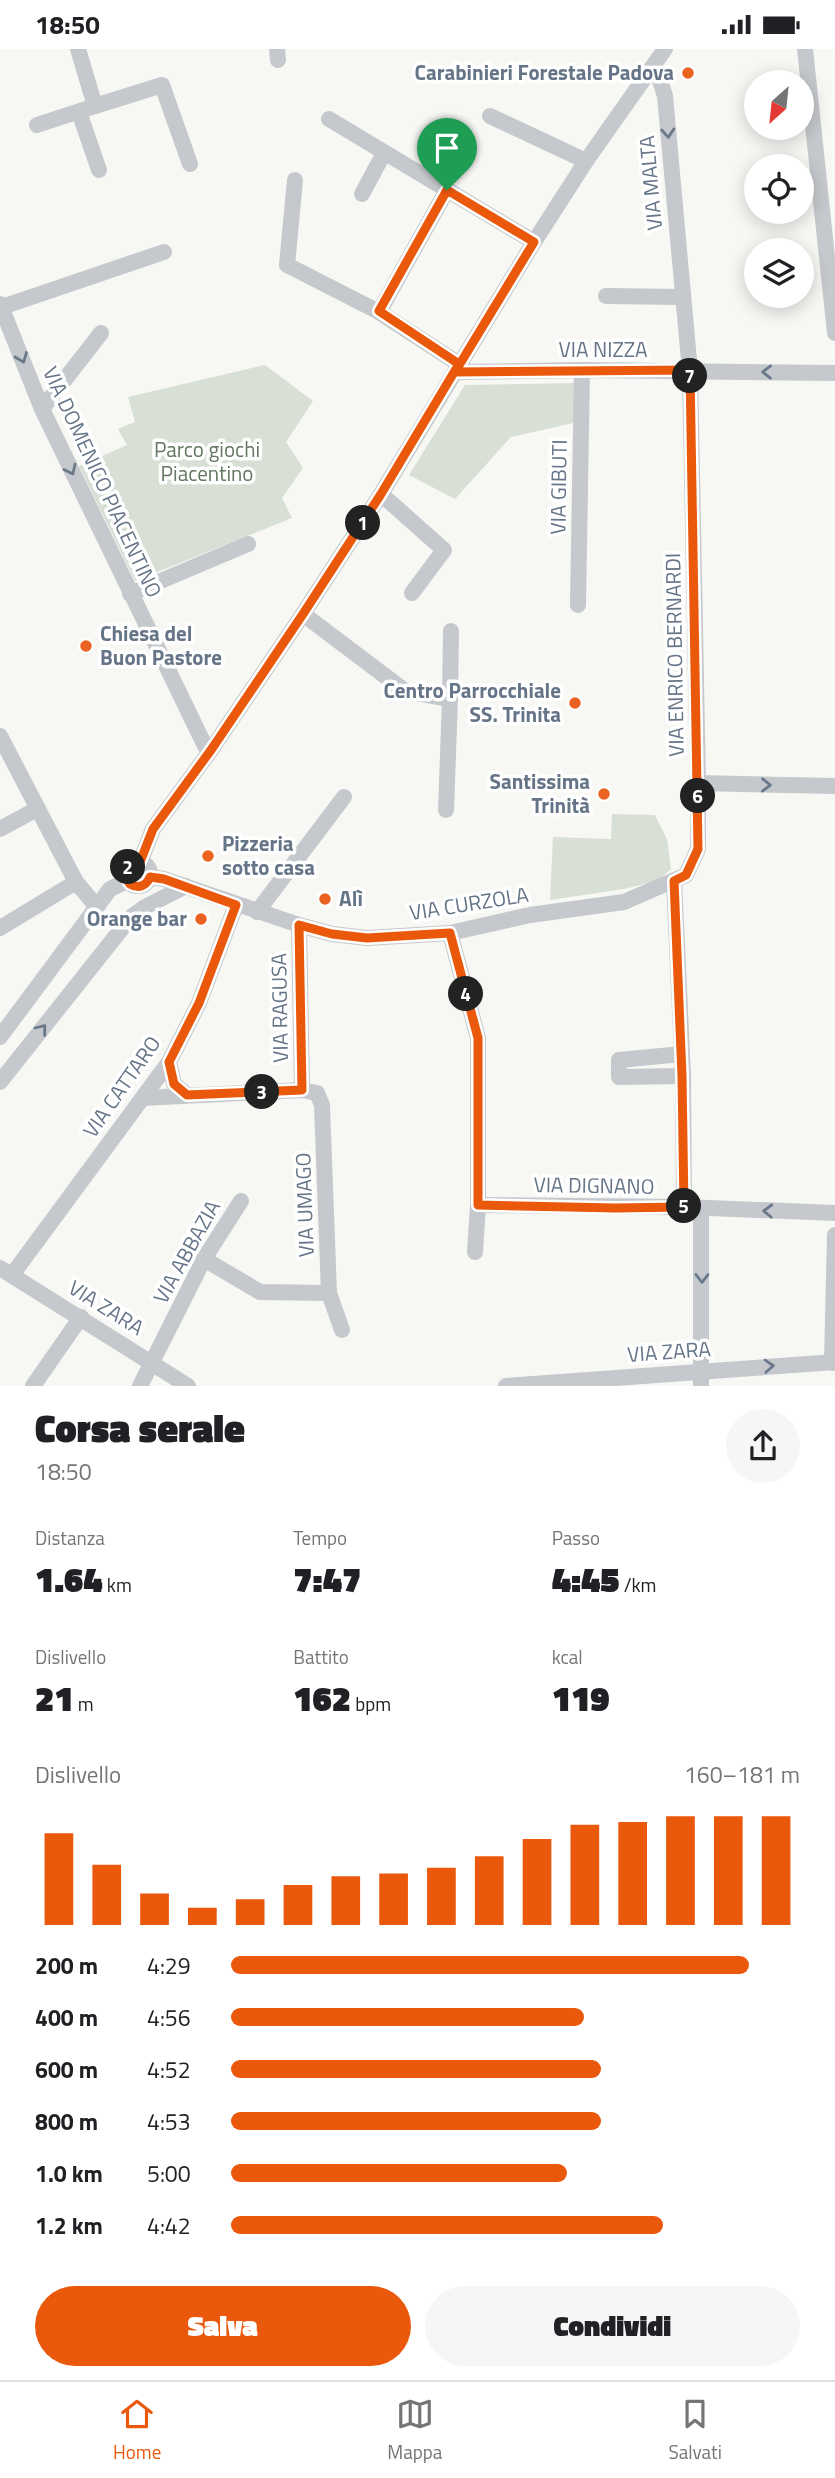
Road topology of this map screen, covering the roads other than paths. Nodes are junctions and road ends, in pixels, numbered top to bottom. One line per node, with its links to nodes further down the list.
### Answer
1 (78, 49): 5 (street)
2 (665, 49): 4 (street)
3 (806, 49): 24 (street)
4 (650, 71): 11 (street); 20 (street, VIA MALTA, one-way to 20)
5 (96, 106): 6 (street); 12 (street)
6 (79, 112): 9 (street); 13 (street)
7 (490, 116): 11 (street)
8 (329, 119): 10 (street)
9 (37, 125)
10 (384, 153): 15 (street); 16 (street)
11 (586, 162): 17 (street)
12 (190, 164)
13 (99, 170)
14 (295, 180): 22 (street)
15 (447, 190): 17 (street); 22 (street)
16 (362, 194)
17 (534, 242): 25 (street)
18 (164, 252): 21 (street)
19 (606, 296): 20 (street)
20 (682, 297): 27 (street, VIA MALTA)
21 (1, 305): 29 (street, VIA DOMENICO PIACENTINO, one-way to 29)
22 (379, 311): 25 (street)
23 (101, 333): 29 (street)
24 (835, 333)
25 (457, 368): 26 (street, VIA NIZZA); 30 (street)
26 (582, 370): 27 (street, VIA NIZZA); 34 (street, VIA GIBUTI)
27 (690, 370): 28 (street, VIA NIZZA, one-way to 27); 40 (street, VIA ENRICO BERNARDI)
28 (835, 373)
29 (42, 409): 33 (street, VIA DOMENICO PIACENTINO, one-way to 33)
30 (381, 494): 32 (street); 35 (street)
31 (247, 544): 33 (street)
32 (412, 593)
33 (130, 594): 39 (street, VIA DOMENICO PIACENTINO)
34 (578, 605)
35 (303, 614): 37 (street); 39 (street)
36 (451, 631): 37 (street)
37 (450, 699): 44 (street)
38 (0, 736): 43 (street)
39 (211, 750): 46 (street)
40 (698, 783): 41 (street, one-way to 41); 49 (street, VIA ENRICO BERNARDI)
41 (835, 786)
42 (344, 797): 54 (street)
43 (37, 810): 45 (street); 50 (street)
44 (446, 810)
45 (0, 829)
46 (140, 862): 47 (street); 48 (street)
47 (150, 877): 48 (street); 51 (street, VIA CURZOLA)
48 (127, 881): 53 (street)
49 (674, 881): 57 (street, VIA CURZOLA); 59 (street)
50 (76, 883): 53 (street); 56 (street)
51 (186, 886): 52 (street, VIA CURZOLA); 62 (street, one-way to 51)
52 (236, 905): 54 (street, VIA CURZOLA); 60 (street, VIA CATTARO)
53 (97, 907): 58 (street)
54 (257, 912): 55 (street, VIA CURZOLA)
55 (299, 925): 57 (street, VIA CURZOLA); 63 (street, VIA RAGUSA)
56 (0, 928)
57 (450, 933): 67 (street)
58 (0, 1037)
59 (682, 1054): 61 (street); 61 (street)
60 (169, 1062): 64 (street); 65 (street, VIA CATTARO)
61 (682, 1076): 68 (street)
62 (0, 1082)
63 (302, 1090): 64 (street); 75 (street, VIA UMAGO)
64 (187, 1095): 65 (street)
65 (143, 1098): 74 (street, VIA CATTARO)
66 (240, 1201): 73 (street, VIA ABBAZIA)
67 (478, 1205): 68 (street, VIA DIGNANO); 72 (street)
68 (684, 1207): 69 (street, VIA DIGNANO)
69 (701, 1210): 70 (street, VIA DIGNANO, one-way to 69); 80 (street, one-way to 80)
70 (835, 1213)
71 (835, 1235): 79 (street)
72 (475, 1252)
73 (204, 1259): 75 (street); 78 (street, VIA ABBAZIA)
74 (6, 1272): 76 (street, VIA ZARA)
75 (329, 1293): 77 (street, VIA UMAGO)
76 (81, 1317): 78 (street, VIA ZARA); 81 (street)
77 (342, 1330)
78 (152, 1362): 82 (street, VIA ABBAZIA); 83 (street, VIA ZARA)
79 (833, 1362): 80 (street, VIA ZARA, one-way to 79)
80 (702, 1378): 84 (street, VIA ZARA)
81 (33, 1386)
82 (140, 1386)
83 (188, 1386)
84 (506, 1386)

